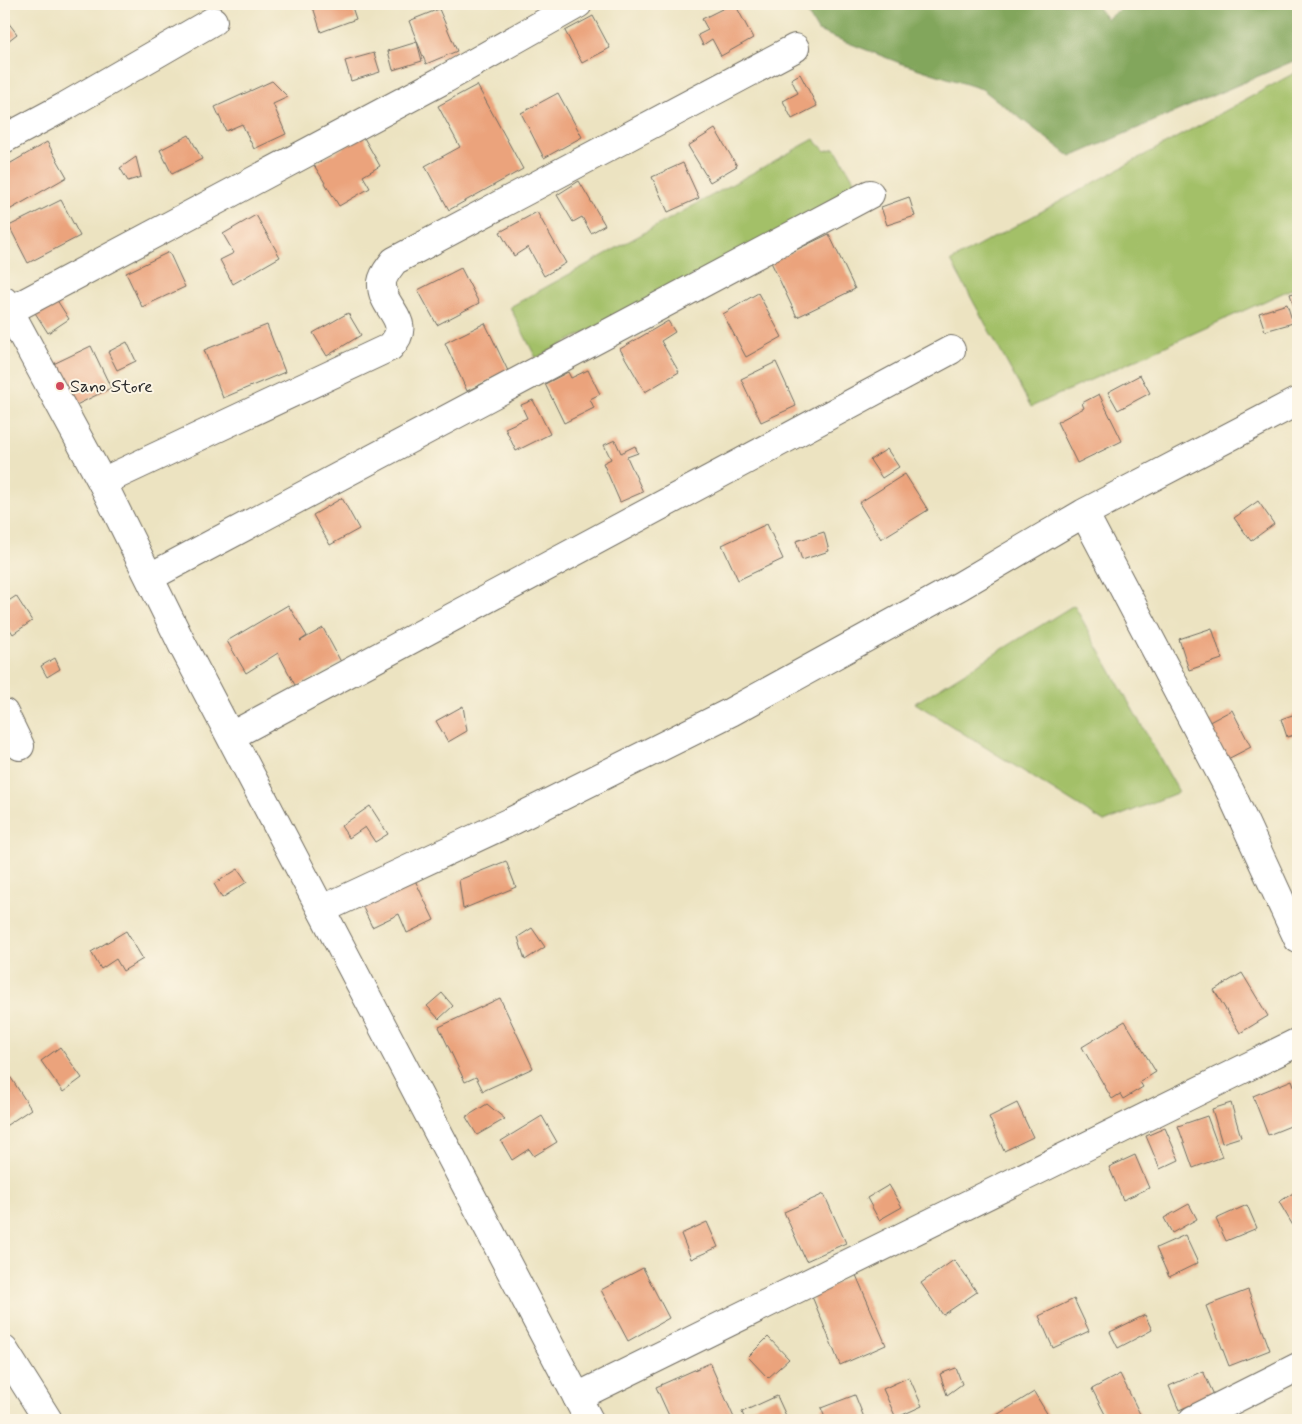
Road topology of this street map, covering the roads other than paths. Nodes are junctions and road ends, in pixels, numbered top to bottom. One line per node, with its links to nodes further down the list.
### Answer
1 (578, 4): 6 (street)
2 (213, 21): 4 (street)
3 (795, 48): 9 (street)
4 (4, 139)
5 (870, 194): 11 (street)
6 (5, 309): 9 (street)
7 (951, 350): 13 (street)
8 (1298, 401): 10 (street)
9 (102, 482): 11 (street)
10 (1084, 512): 15 (street); 16 (street)
11 (150, 577): 13 (street)
12 (4, 713): 14 (street)
13 (231, 736): 15 (street)
14 (20, 746)
15 (323, 909): 20 (street)
16 (1298, 939)
17 (1298, 1042): 20 (street)
18 (4, 1350): 21 (street)
19 (1298, 1367): 22 (street)
20 (583, 1409)
21 (48, 1420)
22 (1193, 1420)

